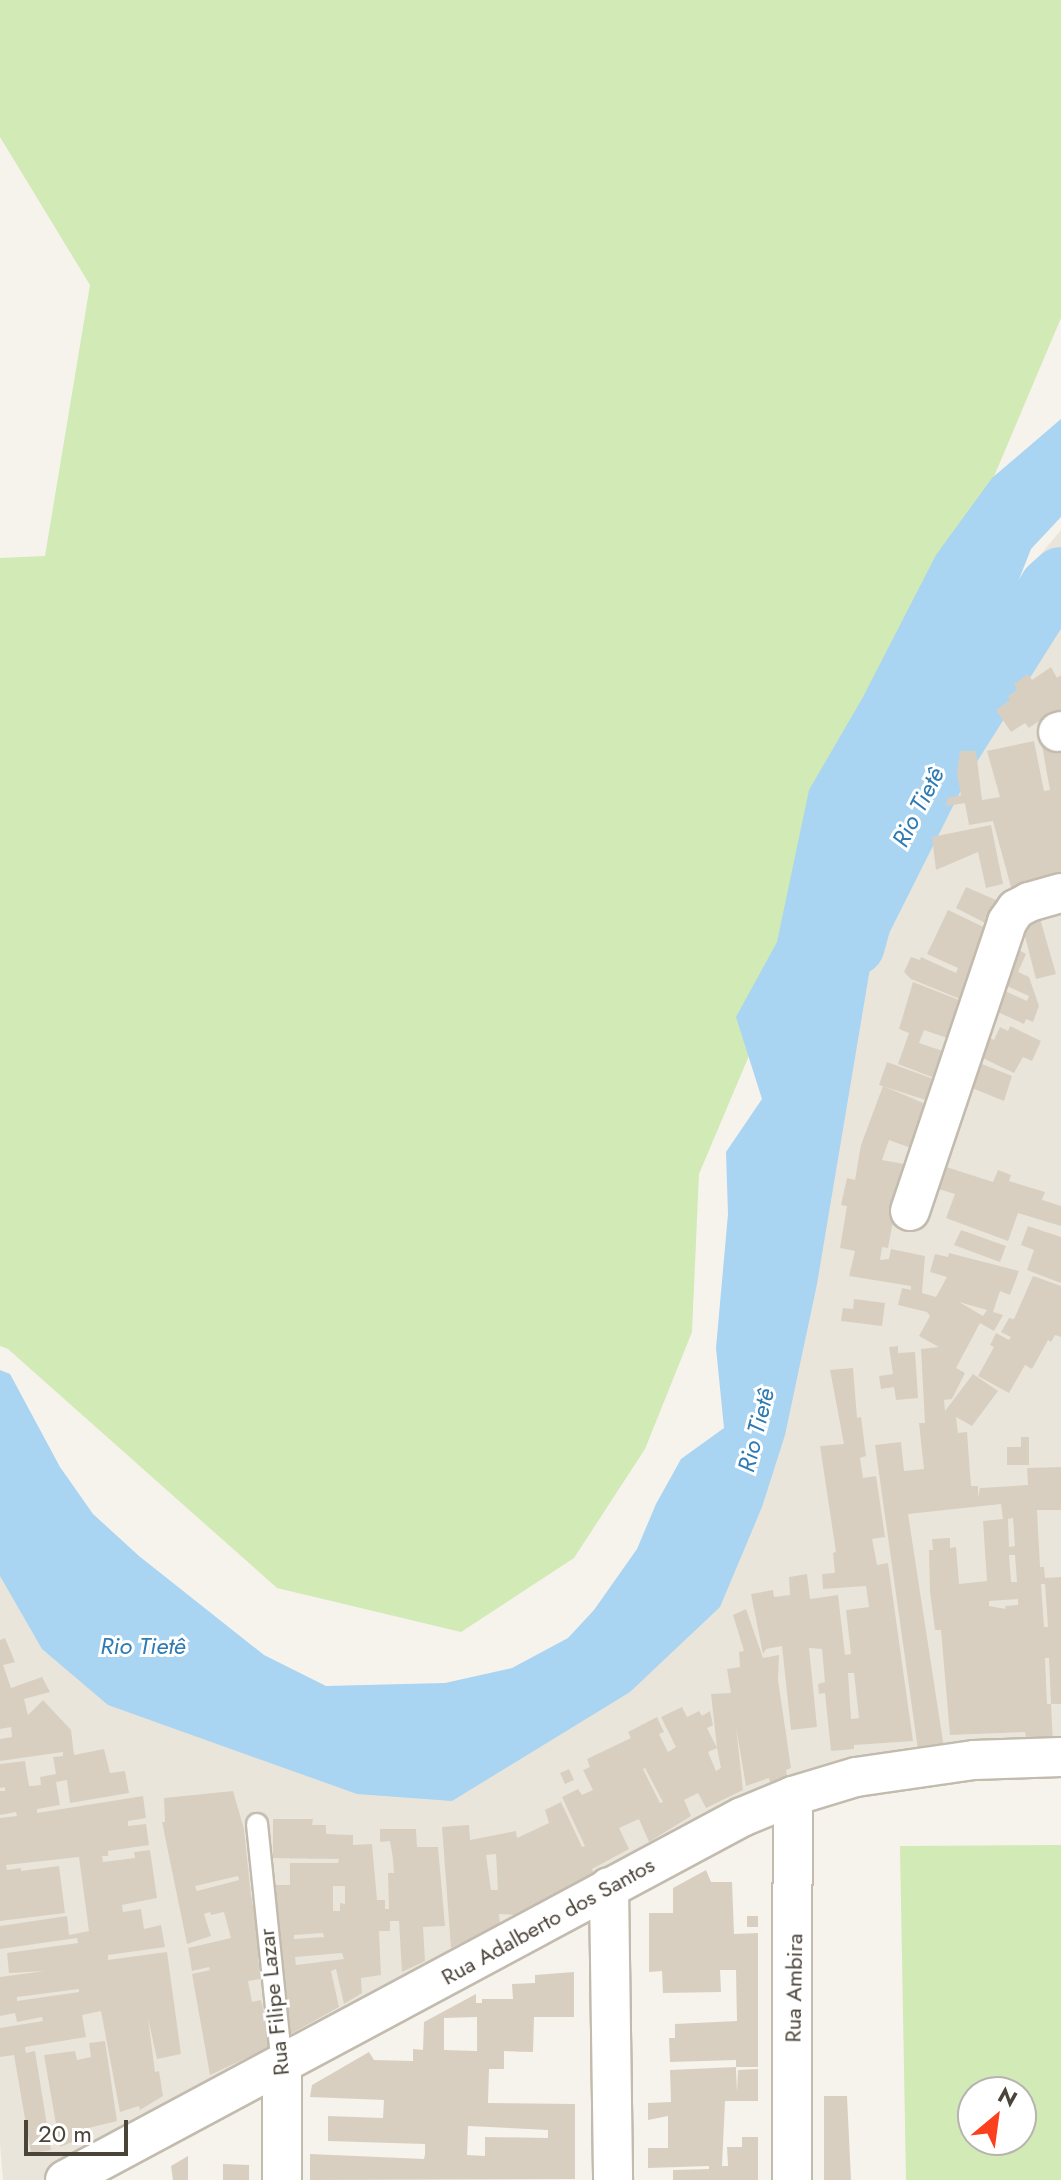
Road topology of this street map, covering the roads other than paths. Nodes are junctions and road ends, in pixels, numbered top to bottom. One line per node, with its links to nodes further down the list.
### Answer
1 (1061, 893): 2 (street)
2 (910, 1211)
3 (1061, 1757): 4 (street, Rua Adalberto dos Santos)
4 (793, 1796): 6 (street, Rua Adalberto dos Santos); 11 (street, Rua Ambira)
5 (257, 1824): 7 (lane, Rua Filipe Lazar)
6 (609, 1887): 7 (street, Rua Adalberto dos Santos); 10 (street)
7 (282, 2066): 8 (street, Rua Adalberto dos Santos); 9 (street, Rua Filipe Lazar)
8 (65, 2180)
9 (282, 2180)
10 (613, 2180)
11 (792, 2180)

